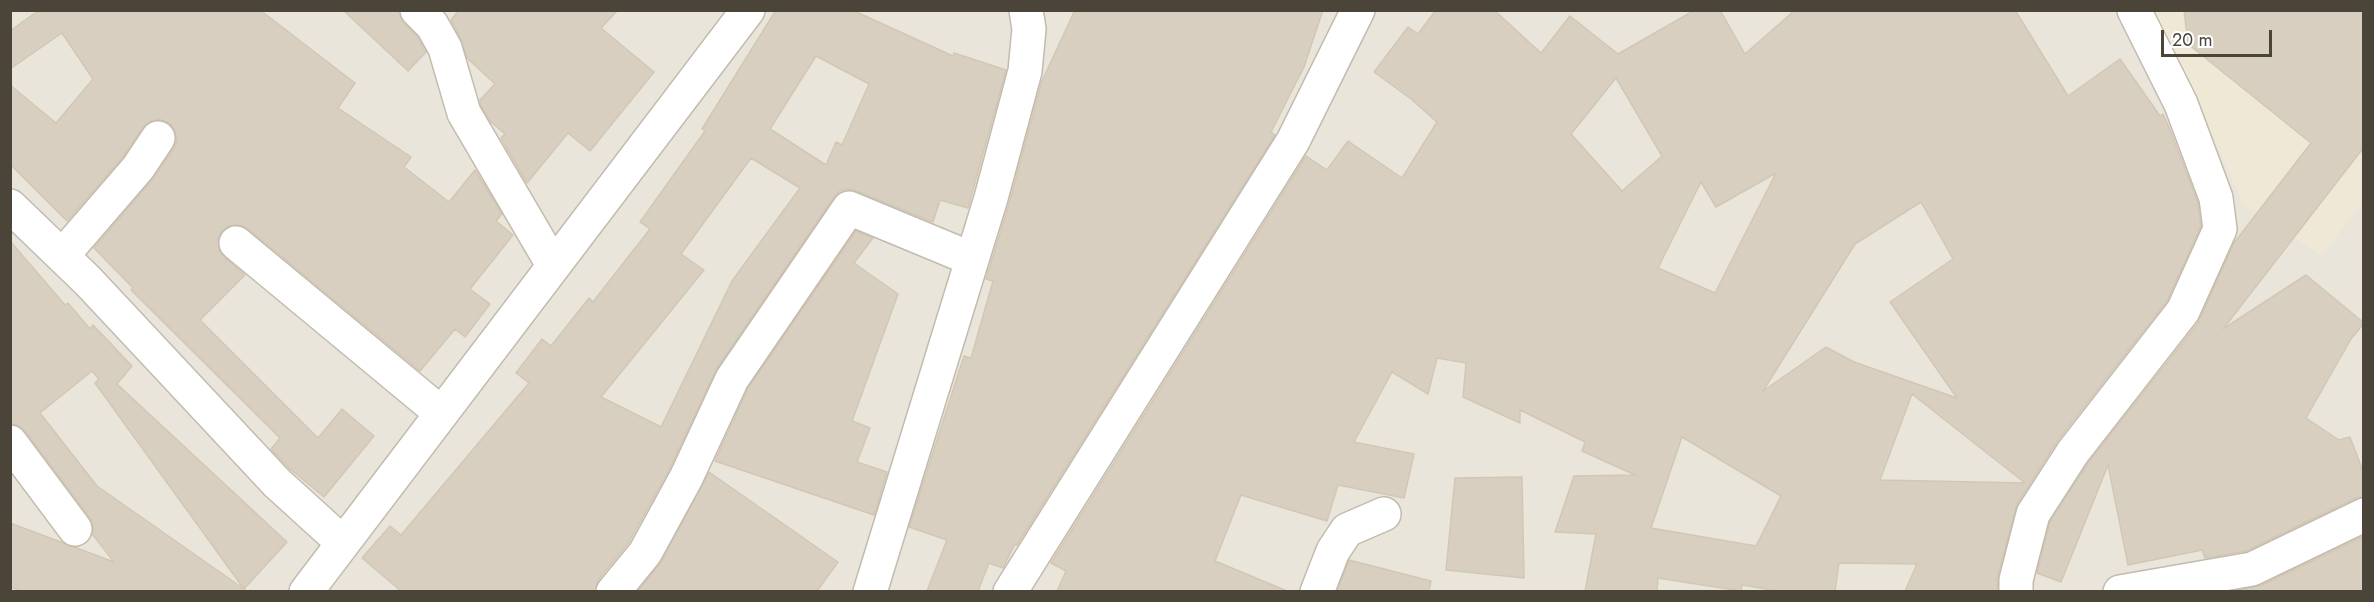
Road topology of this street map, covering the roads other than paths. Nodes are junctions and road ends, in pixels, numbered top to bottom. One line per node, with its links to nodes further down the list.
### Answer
1 (417, 10): 11 (street)
2 (1026, 10): 10 (street)
3 (1358, 10): 21 (street)
4 (2134, 10): 23 (street)
5 (737, 15): 11 (street)
6 (158, 138): 9 (street)
7 (10, 206): 9 (street)
8 (236, 243): 12 (street)
9 (62, 256): 17 (street)
10 (972, 259): 19 (street); 20 (street)
11 (553, 265): 12 (street)
12 (441, 413): 17 (street)
13 (10, 442): 16 (street)
14 (1384, 514): 22 (street)
15 (2364, 515): 24 (street)
16 (75, 529)
17 (343, 543): 18 (street)
18 (306, 591)
19 (613, 591)
20 (870, 591)
21 (1010, 591)
22 (1317, 591)
23 (2016, 591)
24 (2121, 591)

